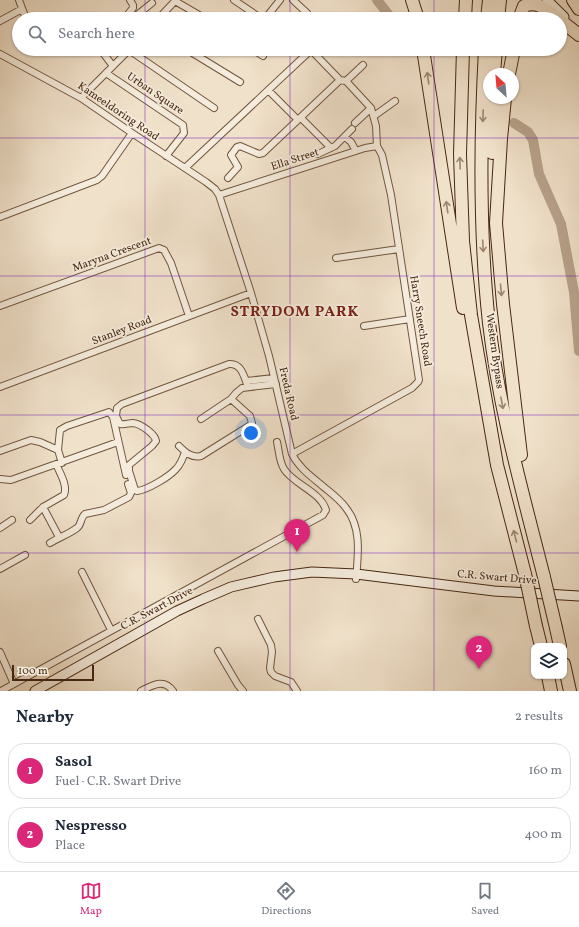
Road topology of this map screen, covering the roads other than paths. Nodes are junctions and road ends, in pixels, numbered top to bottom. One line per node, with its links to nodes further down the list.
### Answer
1 (19, 0): 15 (street)
2 (130, 0): 19 (street)
3 (176, 0): 21 (street); 22 (street)
4 (234, 0): 23 (street)
5 (280, 0): 24 (street)
6 (293, 0): 25 (street)
7 (412, 0): 26 (highway)
8 (466, 0): 27 (highway)
9 (489, 0): 28 (highway)
10 (500, 0): 29 (highway)
11 (547, 0): 32 (street)
12 (567, 0): 16 (street)
13 (573, 0): 16 (highway)
14 (152, 3): 20 (street)
15 (22, 9): 17 (street); 18 (street)
16 (579, 10)
17 (16, 12)
18 (23, 12)
19 (130, 12)
20 (141, 12)
21 (165, 12)
22 (195, 12)
23 (252, 12)
24 (270, 12)
25 (306, 12)
26 (416, 12)
27 (465, 12)
28 (488, 12)
29 (499, 12)
30 (521, 12): 31 (highway)
31 (550, 12)
32 (558, 12)
33 (12, 14): 34 (street)
34 (0, 21)
35 (567, 21): 37 (street)
36 (567, 25): 37 (highway)
37 (579, 34)
38 (0, 54): 58 (street, Kameeldoring Road)
39 (105, 56): 51 (street)
40 (123, 56): 51 (street)
41 (138, 56): 62 (street)
42 (197, 56): 56 (street)
43 (304, 56): 57 (street)
44 (318, 56): 55 (street)
45 (424, 56): 98 (highway, one-way to 45)
46 (463, 56): 98 (highway, Western Bypass, one-way to 46)
47 (486, 56): 101 (highway, Western Bypass, one-way to 101)
48 (495, 56): 52 (highway)
49 (513, 56): 53 (highway)
50 (363, 64): 55 (street)
51 (113, 66): 54 (street)
52 (494, 68)
53 (510, 68)
54 (106, 73): 58 (street); 72 (street, Urban Square)
55 (343, 81): 63 (street); 65 (street)
56 (240, 82)
57 (268, 90): 65 (street); 73 (street)
58 (81, 98): 66 (street, Kameeldoring Road)
59 (395, 101): 64 (street)
60 (493, 104): 77 (highway)
61 (504, 104): 77 (highway)
62 (214, 108)
63 (371, 108): 64 (street); 67 (street)
64 (374, 116): 68 (street)
65 (299, 119): 69 (street); 74 (street)
66 (132, 133): 72 (street, Kameeldoring Road); 76 (street)
67 (345, 136): 69 (street); 70 (street)
68 (377, 146): 70 (street, Ella Street); 78 (street, Harry Sneech Road)
69 (331, 148): 71 (street)
70 (356, 151): 75 (street, Ella Street)
71 (318, 154)
72 (166, 156): 73 (street, Kameeldoring Road)
73 (185, 168): 75 (street, Kameeldoring Road)
74 (228, 178)
75 (219, 195): 80 (street, Freda Road)
76 (0, 217)
77 (496, 223): 101 (highway, one-way to 101)
78 (399, 249): 79 (street); 83 (street, Harry Sneech Road)
79 (336, 258)
80 (251, 293): 82 (street, Stanley Road); 85 (street, Freda Road)
81 (0, 306): 82 (street, Maryna Crescent)
82 (189, 316): 87 (street, Stanley Road)
83 (410, 319): 84 (street); 96 (street, Harry Sneech Road)
84 (364, 326)
85 (275, 381): 86 (street); 96 (street, Freda Road)
86 (247, 384): 88 (street); 95 (street)
87 (0, 387)
88 (231, 399): 89 (street); 95 (street)
89 (201, 419)
90 (118, 442): 93 (street); 97 (street); 105 (street)
91 (277, 442): 113 (street)
92 (180, 446): 95 (street)
93 (58, 450): 94 (street); 97 (street)
94 (0, 451)
95 (185, 452)
96 (292, 454): 110 (street, Freda Road)
97 (59, 464): 99 (street); 100 (street)
98 (497, 465): 114 (highway, Western Bypass, one-way to 98, bridge)
99 (0, 479)
100 (43, 507): 103 (street); 105 (street)
101 (526, 507): 115 (highway, Western Bypass, bridge)
102 (12, 520): 104 (street)
103 (30, 520)
104 (0, 528)
105 (59, 537): 106 (street)
106 (50, 543)
107 (25, 555): 108 (street)
108 (0, 569)
109 (82, 572): 113 (street)
110 (356, 576): 111 (street, C.R. Swart Drive); 122 (street, C.R. Swart Drive)
111 (579, 596)
112 (258, 619): 126 (street)
113 (111, 630): 120 (street)
114 (540, 643)
115 (559, 643)
116 (218, 651): 125 (street)
117 (0, 652): 120 (street)
118 (567, 678): 128 (highway)
119 (549, 679): 127 (highway)
120 (14, 684): 121 (street)
121 (1, 691)
122 (35, 691)
123 (141, 691): 124 (street)
124 (173, 691)
125 (243, 691)
126 (297, 691)
127 (551, 691)
128 (570, 691)

